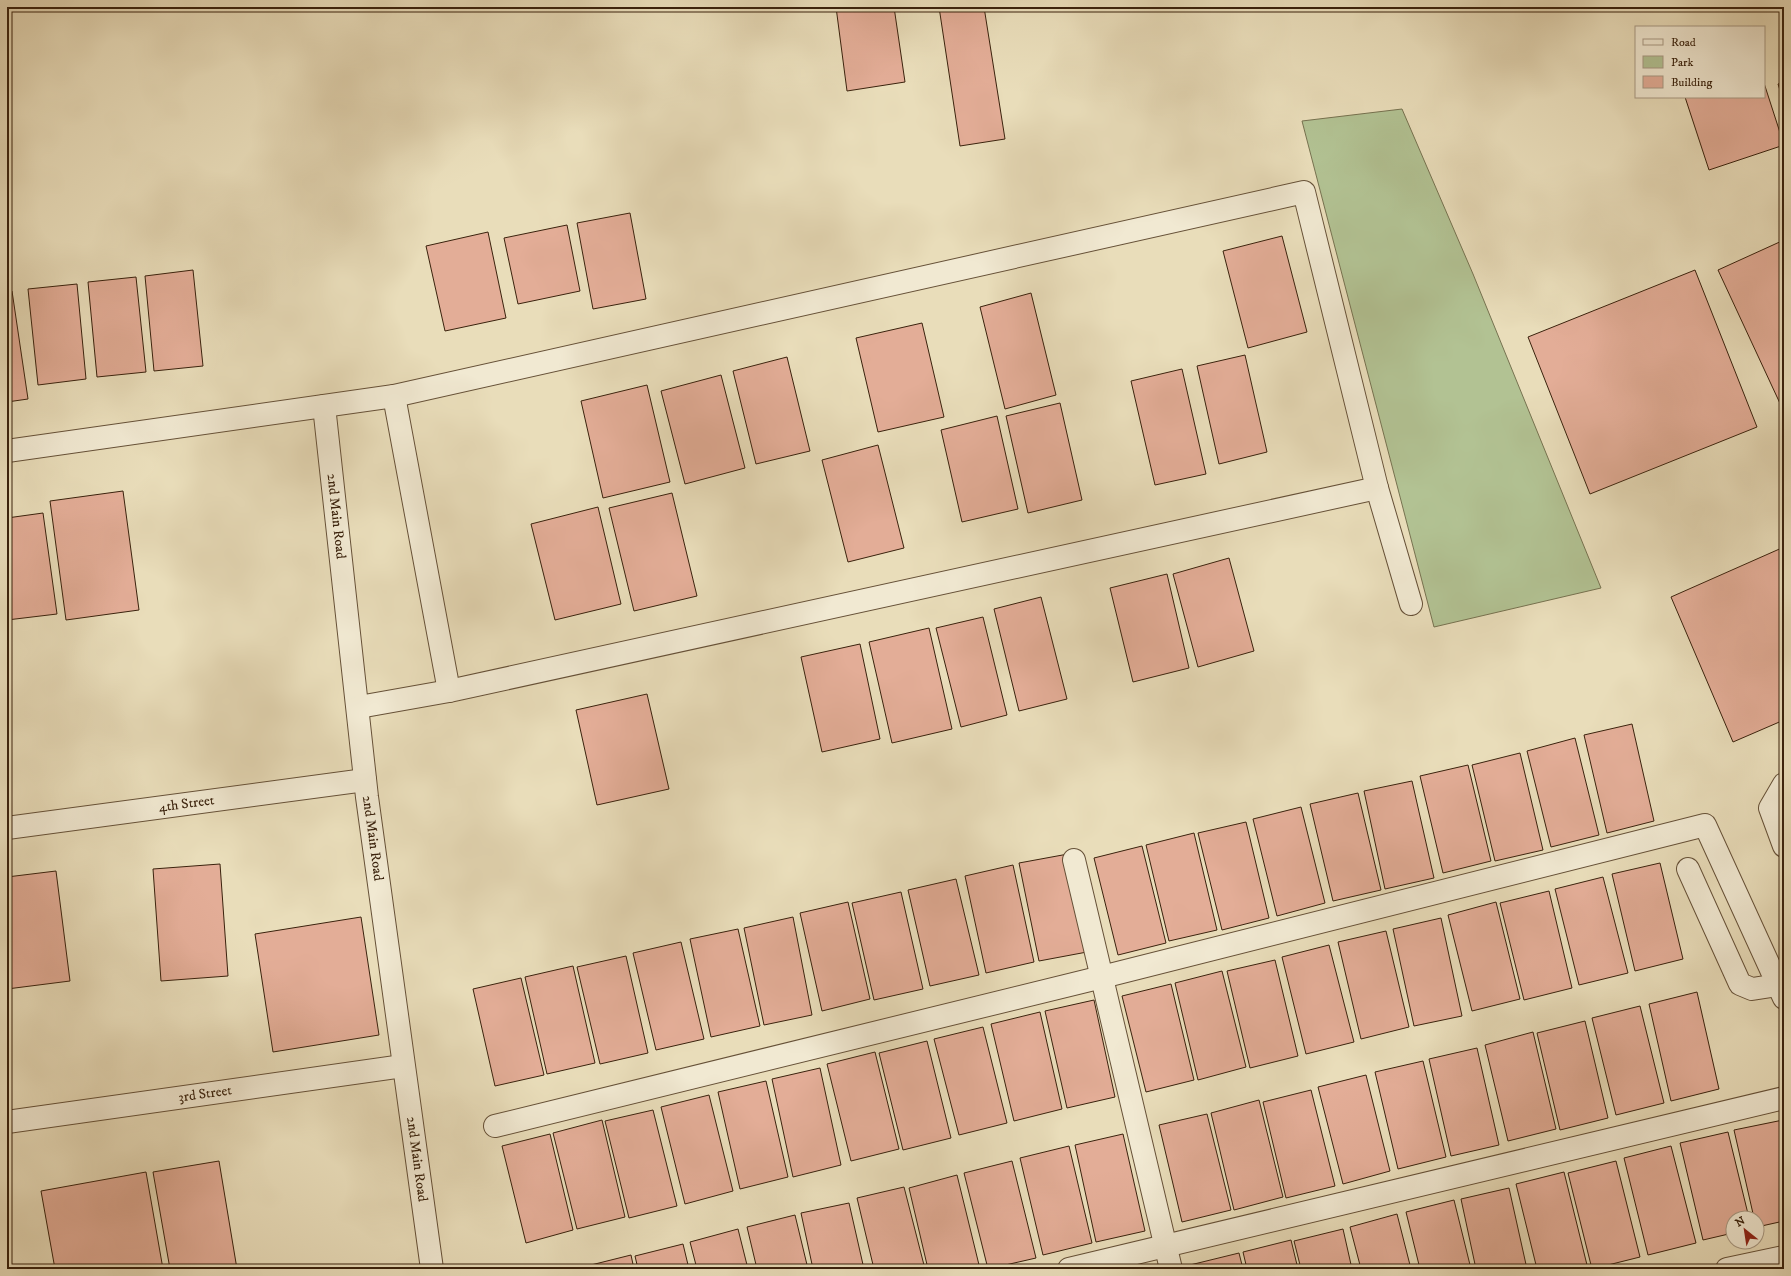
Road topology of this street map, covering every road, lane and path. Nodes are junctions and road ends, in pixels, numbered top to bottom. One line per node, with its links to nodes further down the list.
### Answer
1 (394, 396): 2 (street); 4 (street); 6 (street)
2 (324, 406): 3 (street); 7 (street, 2nd Main Road)
3 (7, 451)
4 (1377, 488): 5 (street); 6 (street)
5 (1411, 604)
6 (449, 691): 7 (street)
7 (358, 707): 8 (street, 2nd Main Road)
8 (366, 780): 10 (street, 4th Street); 16 (street, 2nd Main Road)
9 (1784, 784): 11 (street)
10 (7, 828)
11 (1784, 846)
12 (1074, 860): 14 (street)
13 (1688, 869): 15 (street)
14 (1102, 977): 15 (street); 19 (street); 20 (street)
15 (1781, 992)
16 (403, 1066): 18 (street, 3rd Street); 22 (street, 2nd Main Road)
17 (1784, 1098): 20 (street)
18 (7, 1122)
19 (495, 1126)
20 (1166, 1246): 23 (street); 24 (street)
21 (1784, 1257): 25 (street)
22 (432, 1269)
23 (1069, 1269)
24 (1171, 1269)
25 (1727, 1269)

